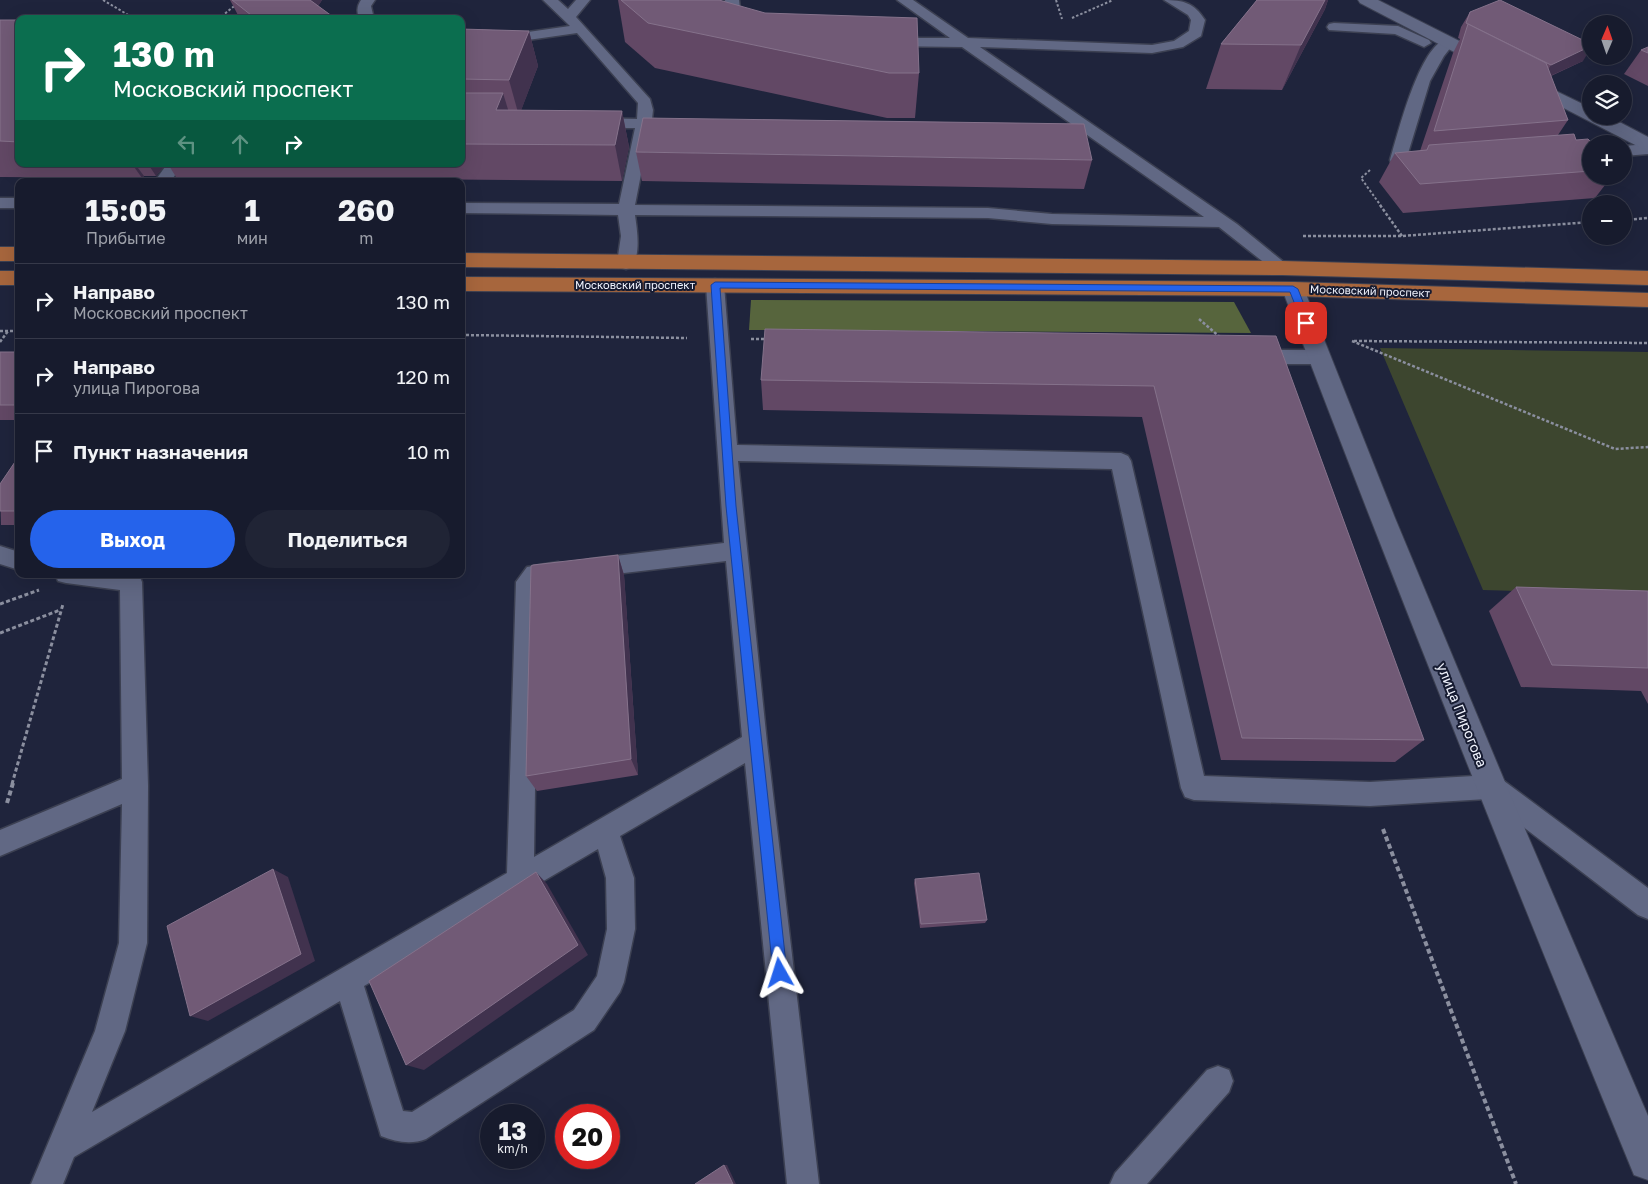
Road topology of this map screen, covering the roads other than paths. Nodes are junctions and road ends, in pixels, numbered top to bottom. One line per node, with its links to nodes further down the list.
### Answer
1 (368, 0): 8 (lane)
2 (550, 0): 9 (lane)
3 (583, 0): 9 (lane)
4 (732, 0): 12 (lane)
5 (904, 0): 16 (lane)
6 (1172, 0): 16 (lane)
7 (1366, 0): 15 (street)
8 (365, 15)
9 (568, 17): 11 (lane)
10 (1334, 27): 17 (lane)
11 (580, 28): 13 (lane); 21 (lane)
12 (760, 36)
13 (465, 38)
14 (870, 42): 16 (lane)
15 (1448, 42): 17 (lane); 19 (street); 29 (lane)
16 (965, 43): 25 (lane)
17 (1424, 43): 18 (lane)
18 (1414, 57)
19 (1582, 110)
20 (579, 123): 21 (lane)
21 (643, 124): 22 (lane); 35 (lane)
22 (689, 124)
23 (1611, 125): 26 (street)
24 (1058, 126): 25 (lane)
25 (1084, 126): 36 (lane)
26 (1648, 144)
27 (1648, 149): 28 (lane)
28 (1632, 150)
29 (1429, 166)
30 (173, 167): 31 (lane)
31 (165, 178)
32 (0, 203): 33 (lane)
33 (15, 203)
34 (465, 208): 35 (lane)
35 (626, 211): 36 (lane); 40 (lane)
36 (1221, 222): 41 (lane)
37 (0, 254): 38 (main road)
38 (15, 254)
39 (465, 260): 40 (main road, Московский проспект)
40 (626, 263): 41 (main road, Московский проспект)
41 (1282, 268): 44 (main road, Московский проспект); 47 (main road, улица Пирогова)
42 (0, 278): 43 (main road)
43 (15, 278)
44 (1648, 278)
45 (465, 284): 46 (main road, Московский проспект)
46 (715, 285): 47 (main road, Московский проспект); 51 (lane)
47 (1293, 289): 48 (main road, Московский проспект); 50 (street, улица Пирогова)
48 (1648, 300)
49 (1234, 356): 50 (lane)
50 (1320, 357): 58 (street, улица Пирогова)
51 (728, 453): 52 (lane); 58 (lane)
52 (736, 551): 56 (lane); 61 (lane)
53 (0, 555): 54 (lane)
54 (15, 560)
55 (137, 578): 57 (lane)
56 (755, 743): 59 (lane); 68 (lane)
57 (135, 786): 60 (lane); 65 (lane)
58 (1491, 787): 62 (lane); 66 (street, улица Пирогова)
59 (605, 830): 61 (lane); 63 (lane)
60 (0, 843)
61 (520, 880): 63 (lane)
62 (1648, 905)
63 (348, 980): 65 (lane)
64 (1218, 1081): 69 (lane)
65 (61, 1147): 67 (lane)
66 (1648, 1161)
67 (47, 1184)
68 (803, 1184)
69 (1126, 1184)

